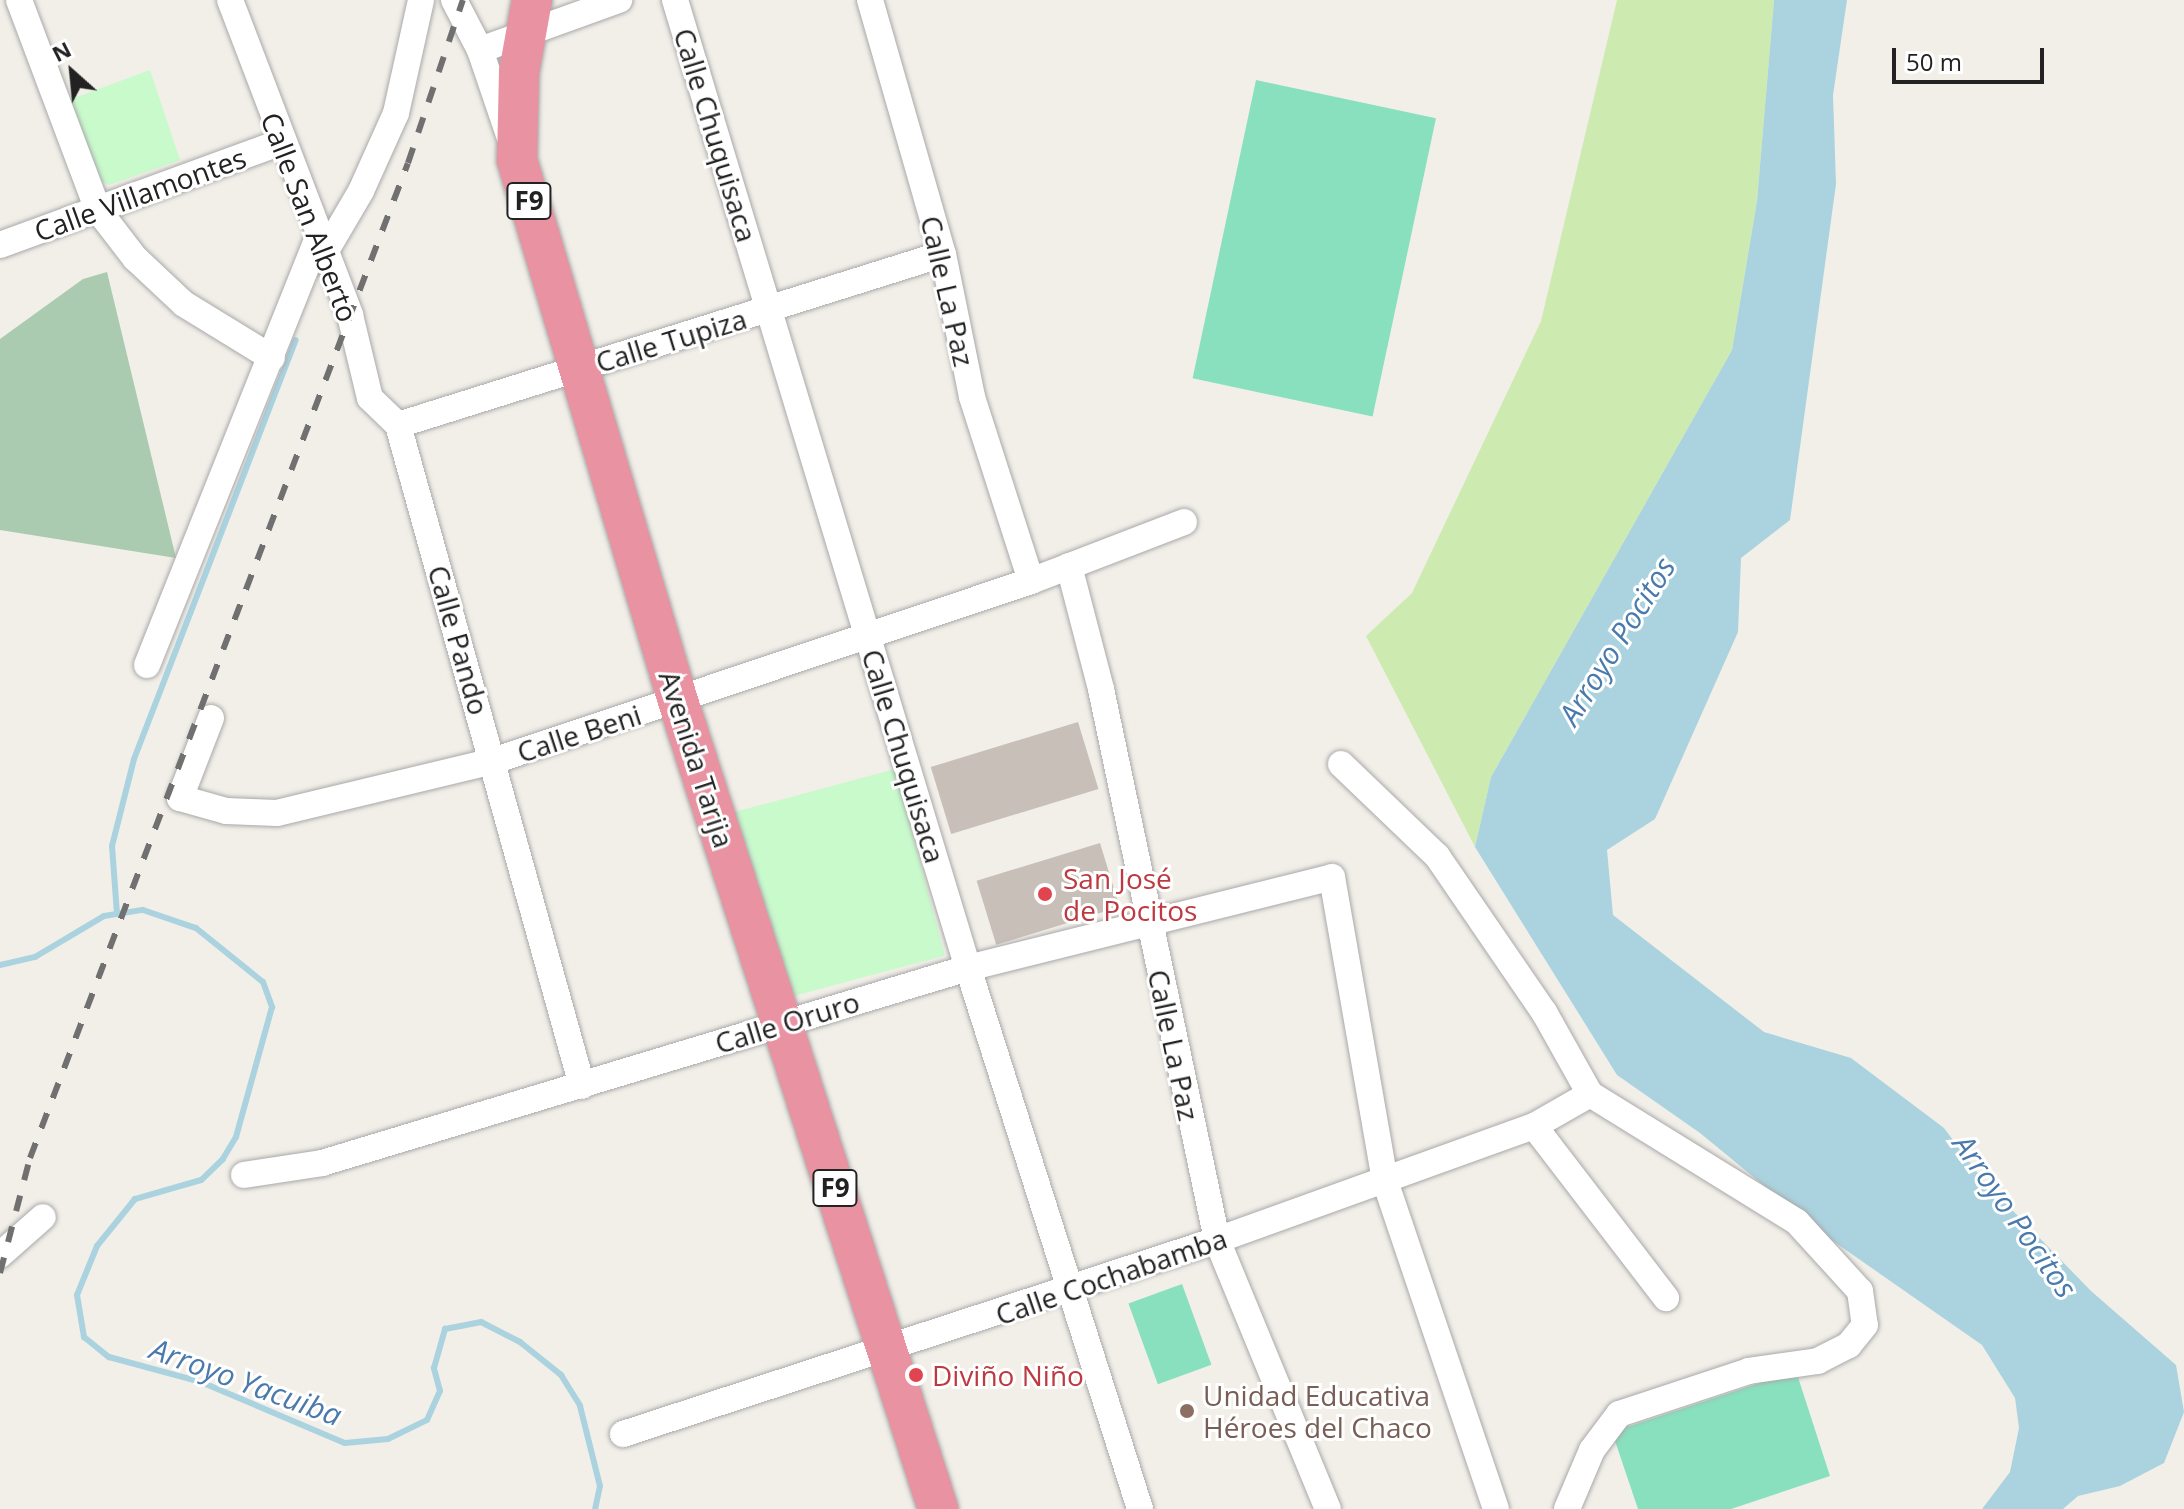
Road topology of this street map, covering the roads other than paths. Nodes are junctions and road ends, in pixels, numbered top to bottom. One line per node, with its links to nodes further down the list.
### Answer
1 (19, 0): 12 (street)
2 (230, 0): 10 (street, Calle San Alberto)
3 (421, 0): 13 (street)
4 (454, 0): 9 (street)
5 (619, 0): 8 (street)
6 (675, 0): 16 (street, Calle Chuquisaca)
7 (870, 0): 15 (street, Calle La Paz)
8 (530, 14): 9 (street); 11 (highway, Avenida Tarija / F9)
9 (480, 50): 11 (street)
10 (281, 142): 12 (street, Calle Villamontes); 13 (street, Calle San Alberto)
11 (517, 160): 18 (highway, Avenida Tarija / F9)
12 (98, 210): 14 (street, Calle Villamontes); 17 (street)
13 (323, 241): 17 (street); 19 (street, Calle San Alberto)
14 (0, 245)
15 (943, 254): 16 (street, Calle Tupiza); 22 (street, Calle La Paz)
16 (769, 309): 18 (street, Calle Tupiza); 23 (street, Calle Chuquisaca)
17 (272, 358): 24 (street)
18 (578, 370): 19 (street, Calle Tupiza); 25 (highway, Avenida Tarija / F9)
19 (398, 425): 27 (street, Calle Pando)
20 (1184, 522): 21 (street, Calle Beni)
21 (1069, 566): 22 (street, Calle Beni); 29 (street, Calle La Paz)
22 (1031, 581): 23 (street, Calle Beni)
23 (869, 636): 25 (street, Calle Beni); 30 (street, Calle Chuquisaca)
24 (147, 665)
25 (678, 701): 27 (street, Calle Beni); 31 (highway, Avenida Tarija / F9)
26 (211, 718): 27 (street, Calle Beni)
27 (493, 761): 32 (street, Calle Pando)
28 (1341, 764): 33 (street)
29 (1147, 920): 30 (street, Calle Oruro); 36 (street, Calle Oruro); 38 (street, Calle La Paz)
30 (968, 968): 31 (street, Calle Oruro); 40 (street, Calle Chuquisaca)
31 (784, 1023): 32 (street, Calle Oruro); 42 (highway, Avenida Tarija / F9)
32 (582, 1086): 35 (street, Calle Oruro)
33 (1590, 1094): 34 (street, Calle Cochabamba); 48 (street)
34 (1534, 1126): 36 (street, Calle Cochabamba); 41 (street)
35 (244, 1175)
36 (1385, 1181): 38 (street, Calle Cochabamba); 47 (street)
37 (43, 1217): 39 (street)
38 (1217, 1240): 40 (street, Calle Cochabamba); 46 (street, Calle La Paz)
39 (0, 1255)
40 (1073, 1290): 42 (street, Calle Cochabamba); 45 (street, Calle Chuquisaca)
41 (1666, 1298)
42 (886, 1353): 43 (street, Calle Cochabamba); 44 (highway, Avenida Tarija / F9)
43 (623, 1434)
44 (938, 1509)
45 (1140, 1509)
46 (1328, 1509)
47 (1496, 1509)
48 (1567, 1509)

